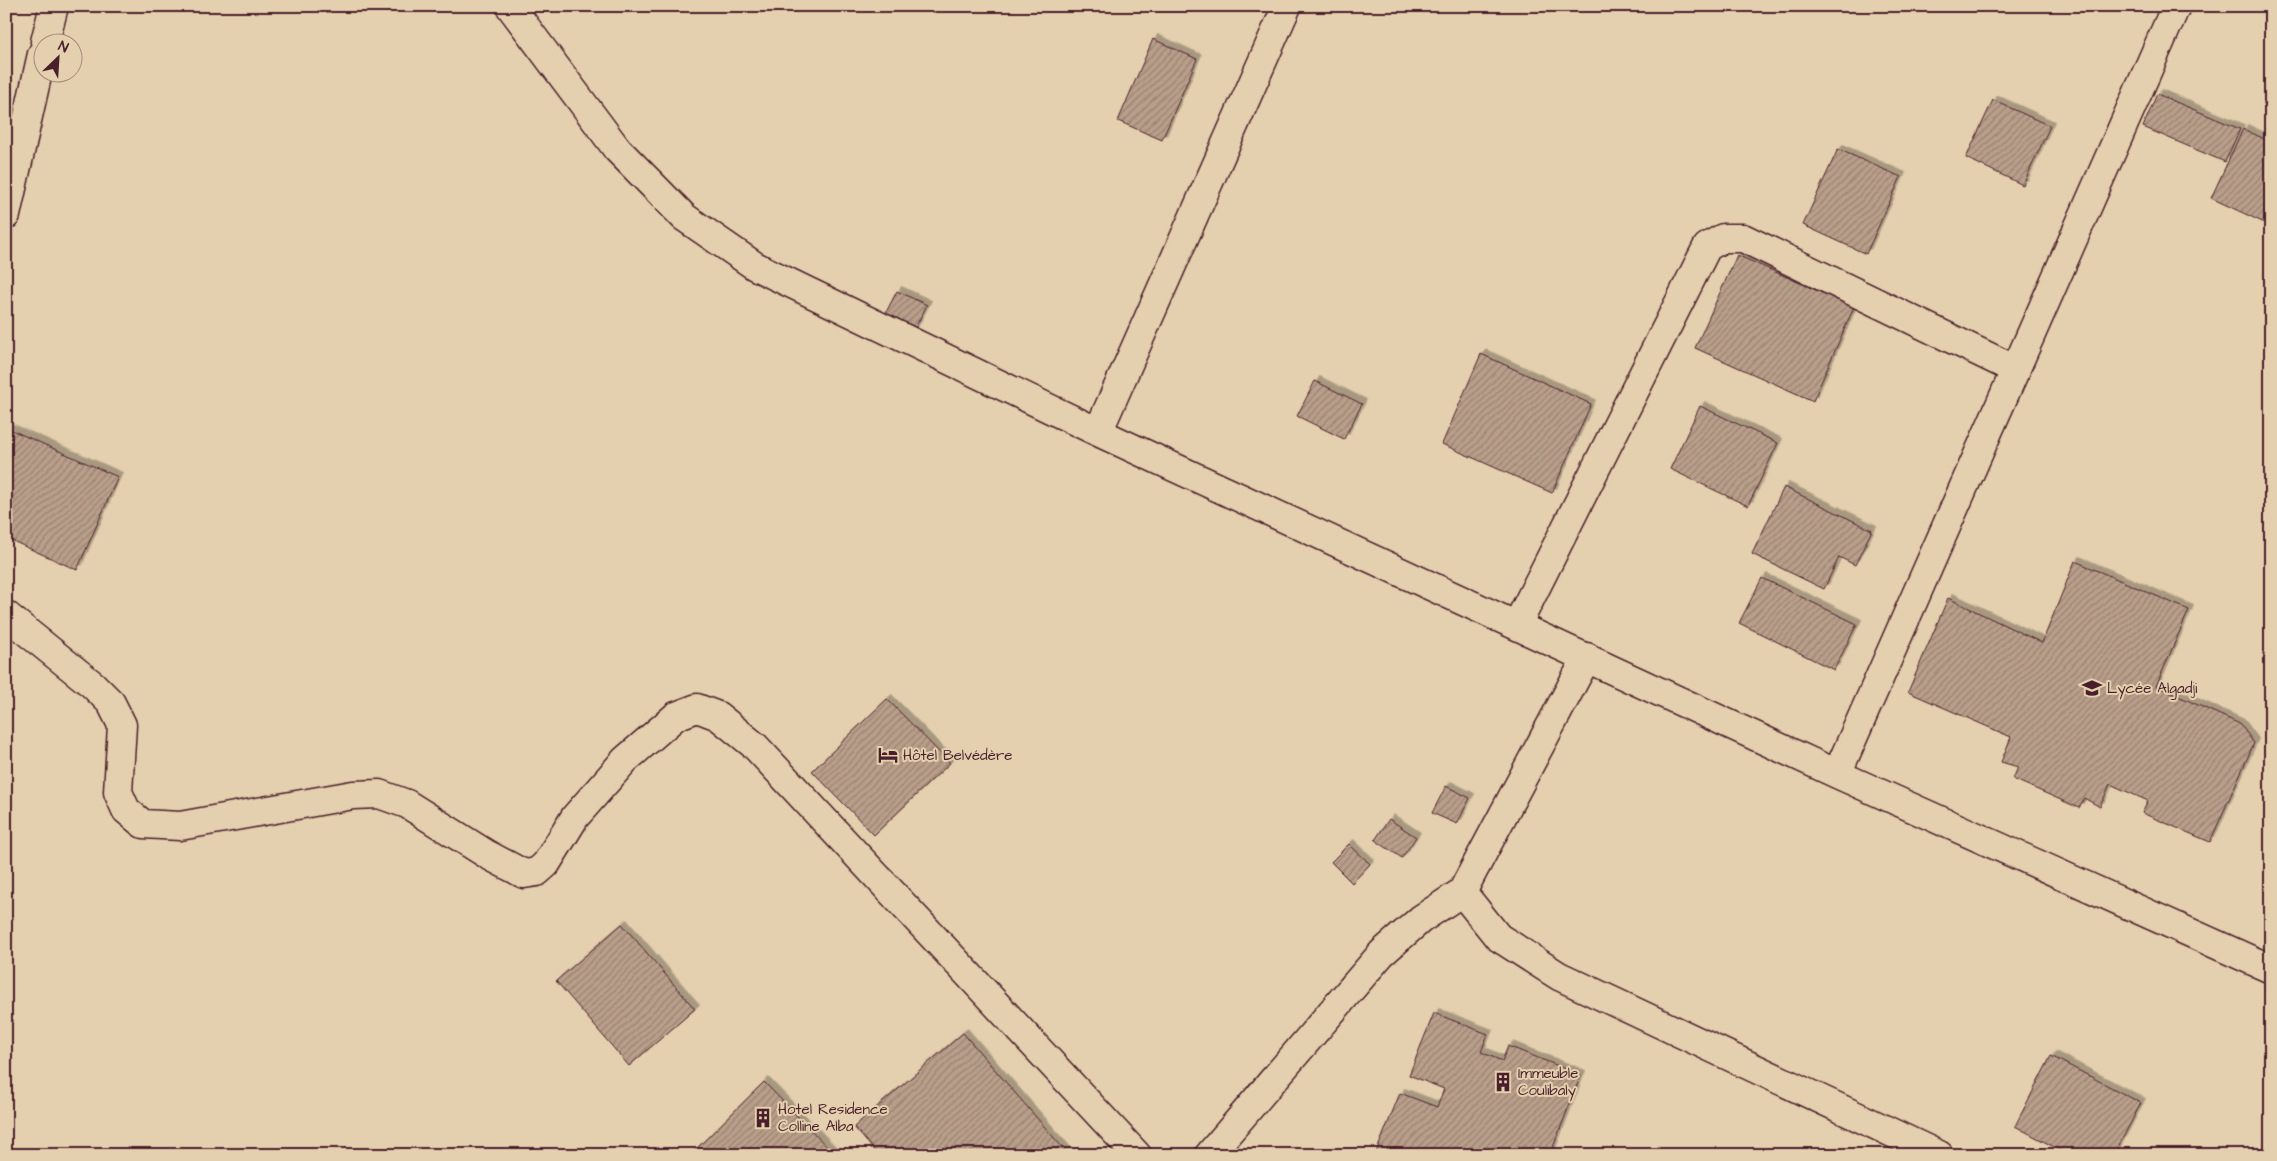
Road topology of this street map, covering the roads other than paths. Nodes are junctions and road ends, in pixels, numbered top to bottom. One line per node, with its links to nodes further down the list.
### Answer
1 (54, 6): 5 (street)
2 (510, 6): 9 (street)
3 (1287, 6): 9 (street)
4 (2176, 6): 8 (street)
5 (48, 32)
6 (36, 82): 7 (street)
7 (6, 215)
8 (2016, 370): 11 (street); 13 (street)
9 (1098, 432): 11 (street)
10 (6, 615): 16 (street)
11 (1517, 625): 12 (street)
12 (1587, 657): 13 (street); 14 (street)
13 (1837, 774): 15 (street)
14 (1462, 892): 17 (street); 18 (street)
15 (2271, 969)
16 (1138, 1155)
17 (1209, 1155)
18 (1939, 1155)

